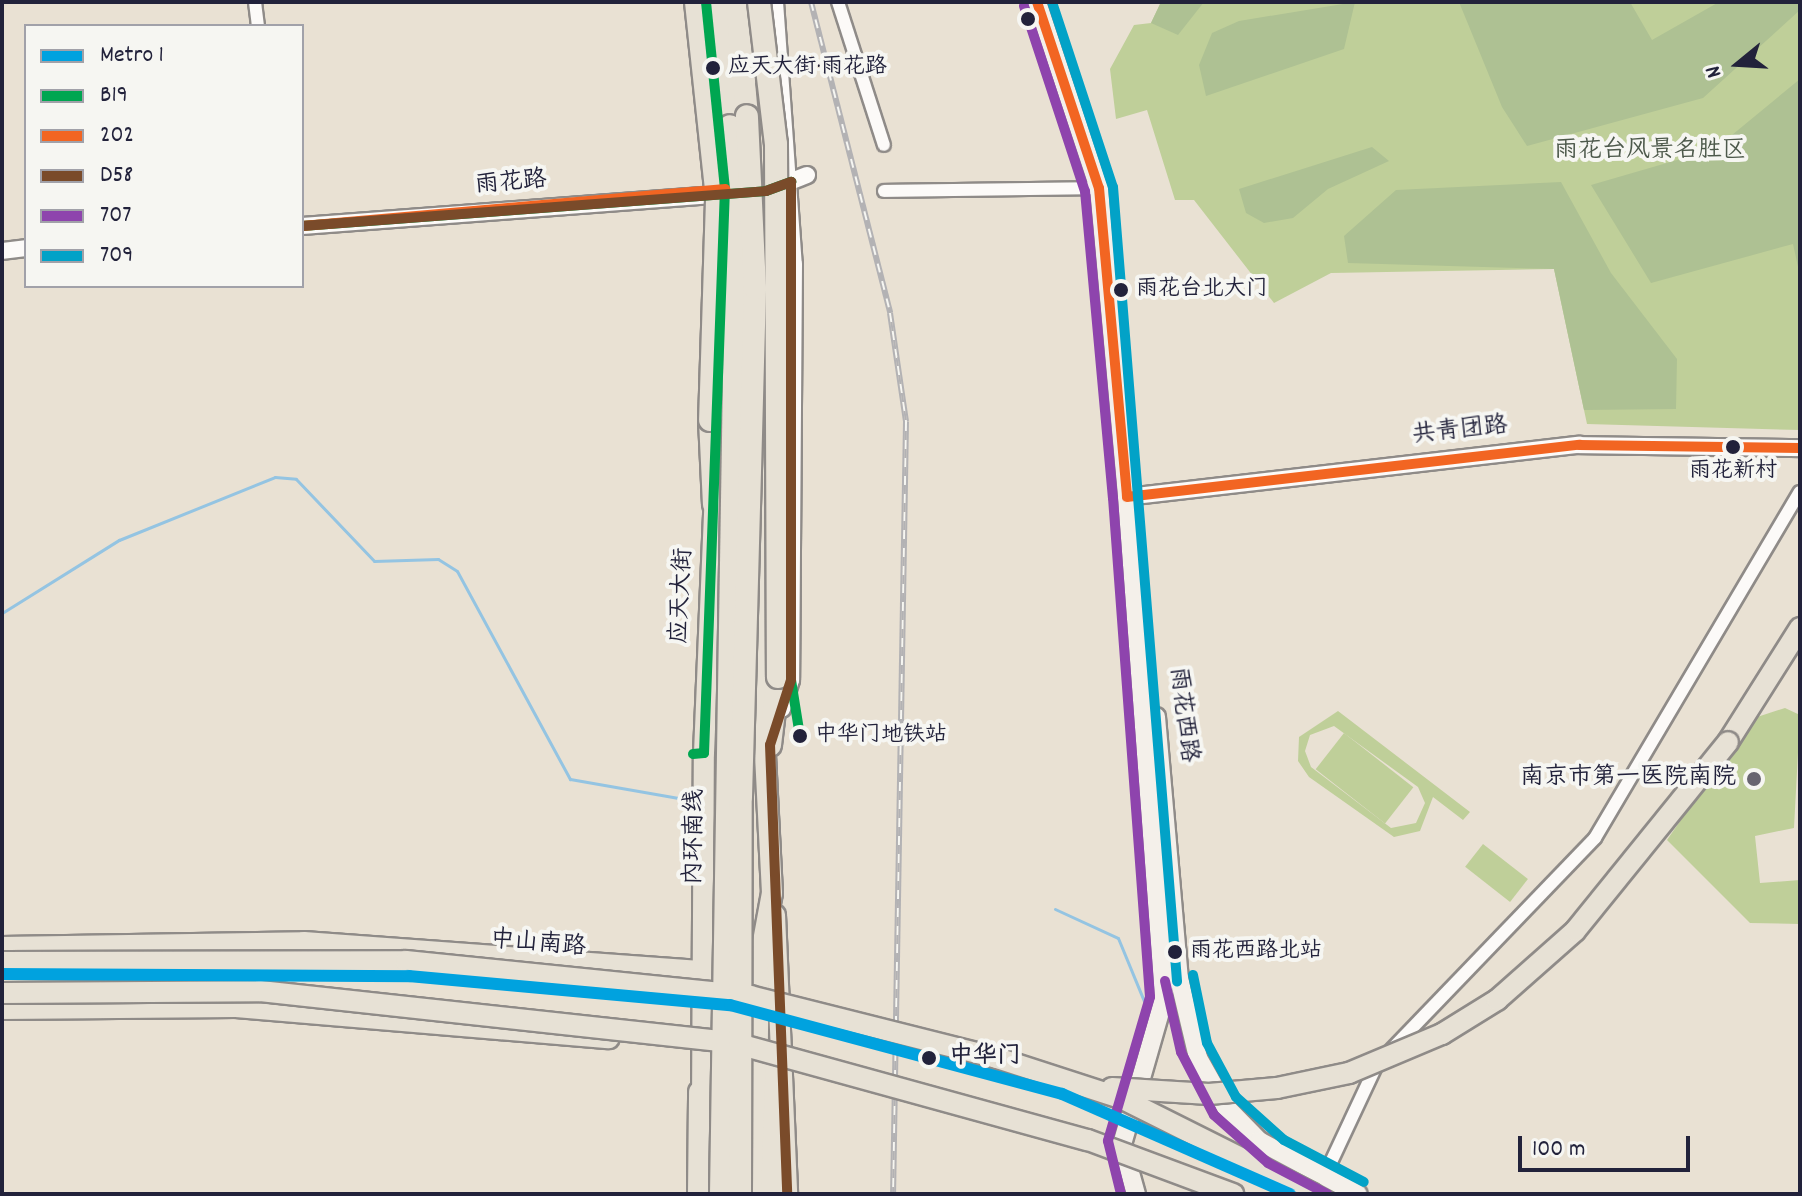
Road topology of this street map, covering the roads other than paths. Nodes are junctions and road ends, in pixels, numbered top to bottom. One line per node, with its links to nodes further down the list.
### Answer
1 (255, 2): 11 (street)
2 (696, 2): 25 (highway, bridge)
3 (706, 2): 16 (main road, 应天大街)
4 (716, 2): 41 (highway, 内环南线, bridge)
5 (737, 2): 40 (highway, 内环南线, bridge)
6 (747, 2): 17 (main road)
7 (759, 2): 27 (highway, bridge)
8 (775, 2): 14 (street)
9 (838, 2): 12 (street)
10 (1037, 2): 15 (main road, 雨花西路)
11 (258, 24)
12 (884, 145)
13 (807, 175): 14 (street)
14 (791, 182): 17 (street); 27 (street)
15 (1099, 188): 18 (street); 24 (main road, 雨花西路)
16 (725, 189): 17 (street, 雨花路); 19 (street, 雨花路); 25 (main road, 应天大街)
17 (766, 191): 27 (main road)
18 (884, 191)
19 (304, 226)
20 (24, 248): 21 (street)
21 (2, 251)
22 (1800, 448): 24 (street, 共青团路)
23 (1800, 492): 39 (street)
24 (1127, 497): 33 (main road, 雨花西路); 35 (main road, 雨花西路)
25 (714, 504): 30 (main road, 应天大街)
26 (1800, 628): 37 (main road, bridge)
27 (770, 745): 36 (main road)
28 (2, 947): 30 (main road)
29 (2, 962): 37 (main road, 中山南路, bridge)
30 (700, 971): 34 (main road, 应天大街)
31 (2, 993): 43 (main road, bridge)
32 (2, 1009): 34 (main road)
33 (1154, 1038): 35 (main road); 42 (main road, 雨花西路)
34 (698, 1047): 36 (main road); 38 (main road, 应天大街)
35 (1194, 1048): 39 (main road, 雨花西路)
36 (768, 1059): 40 (highway)
37 (1057, 1078): 39 (main road, 雨花西路, bridge)
38 (700, 1092): 41 (highway)
39 (1319, 1186): 44 (main road, 雨花西路)
40 (764, 1191)
41 (707, 1193)
42 (1136, 1194)
43 (1233, 1194)
44 (1358, 1194)

